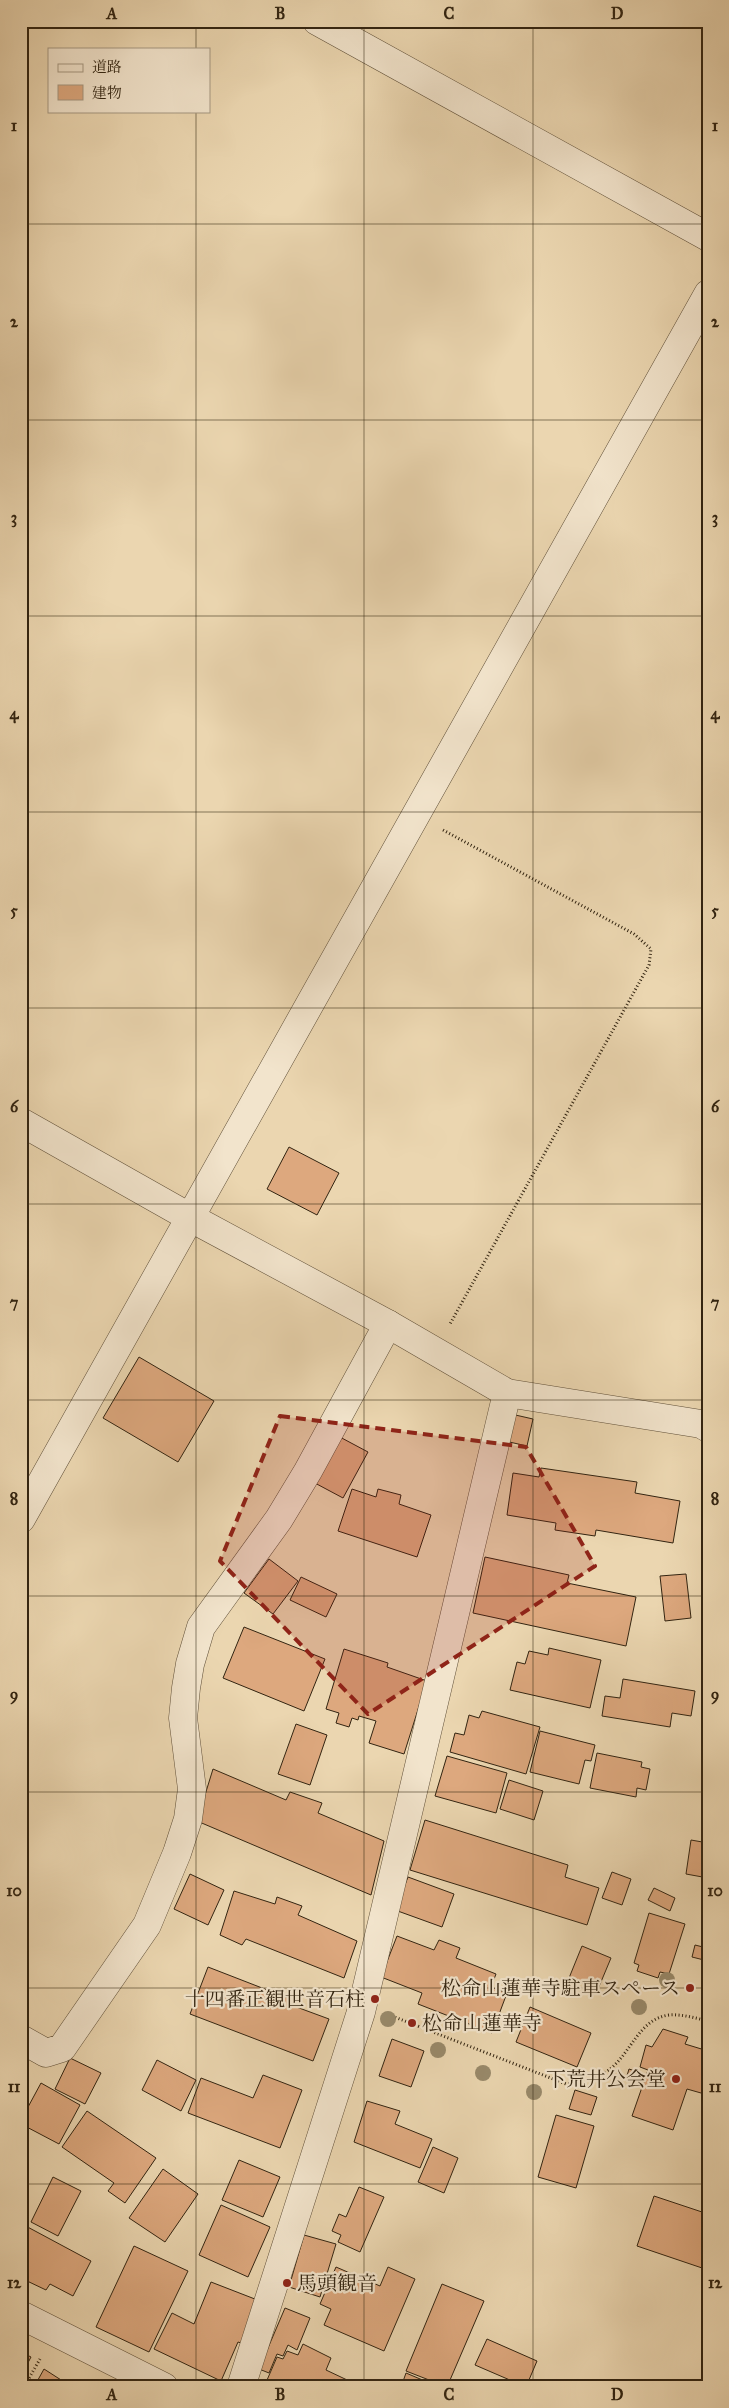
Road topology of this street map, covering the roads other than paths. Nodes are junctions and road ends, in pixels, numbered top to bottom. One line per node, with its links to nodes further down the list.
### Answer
1 (317, 21): 2 (street)
2 (708, 237)
3 (708, 294): 5 (street)
4 (21, 1122): 5 (street)
5 (191, 1218): 6 (street); 9 (street)
6 (388, 1324): 7 (street); 10 (street)
7 (507, 1393): 8 (street); 13 (street)
8 (708, 1428)
9 (21, 1519)
10 (21, 2039)
11 (21, 2315): 12 (street)
12 (164, 2387)
13 (241, 2387)

